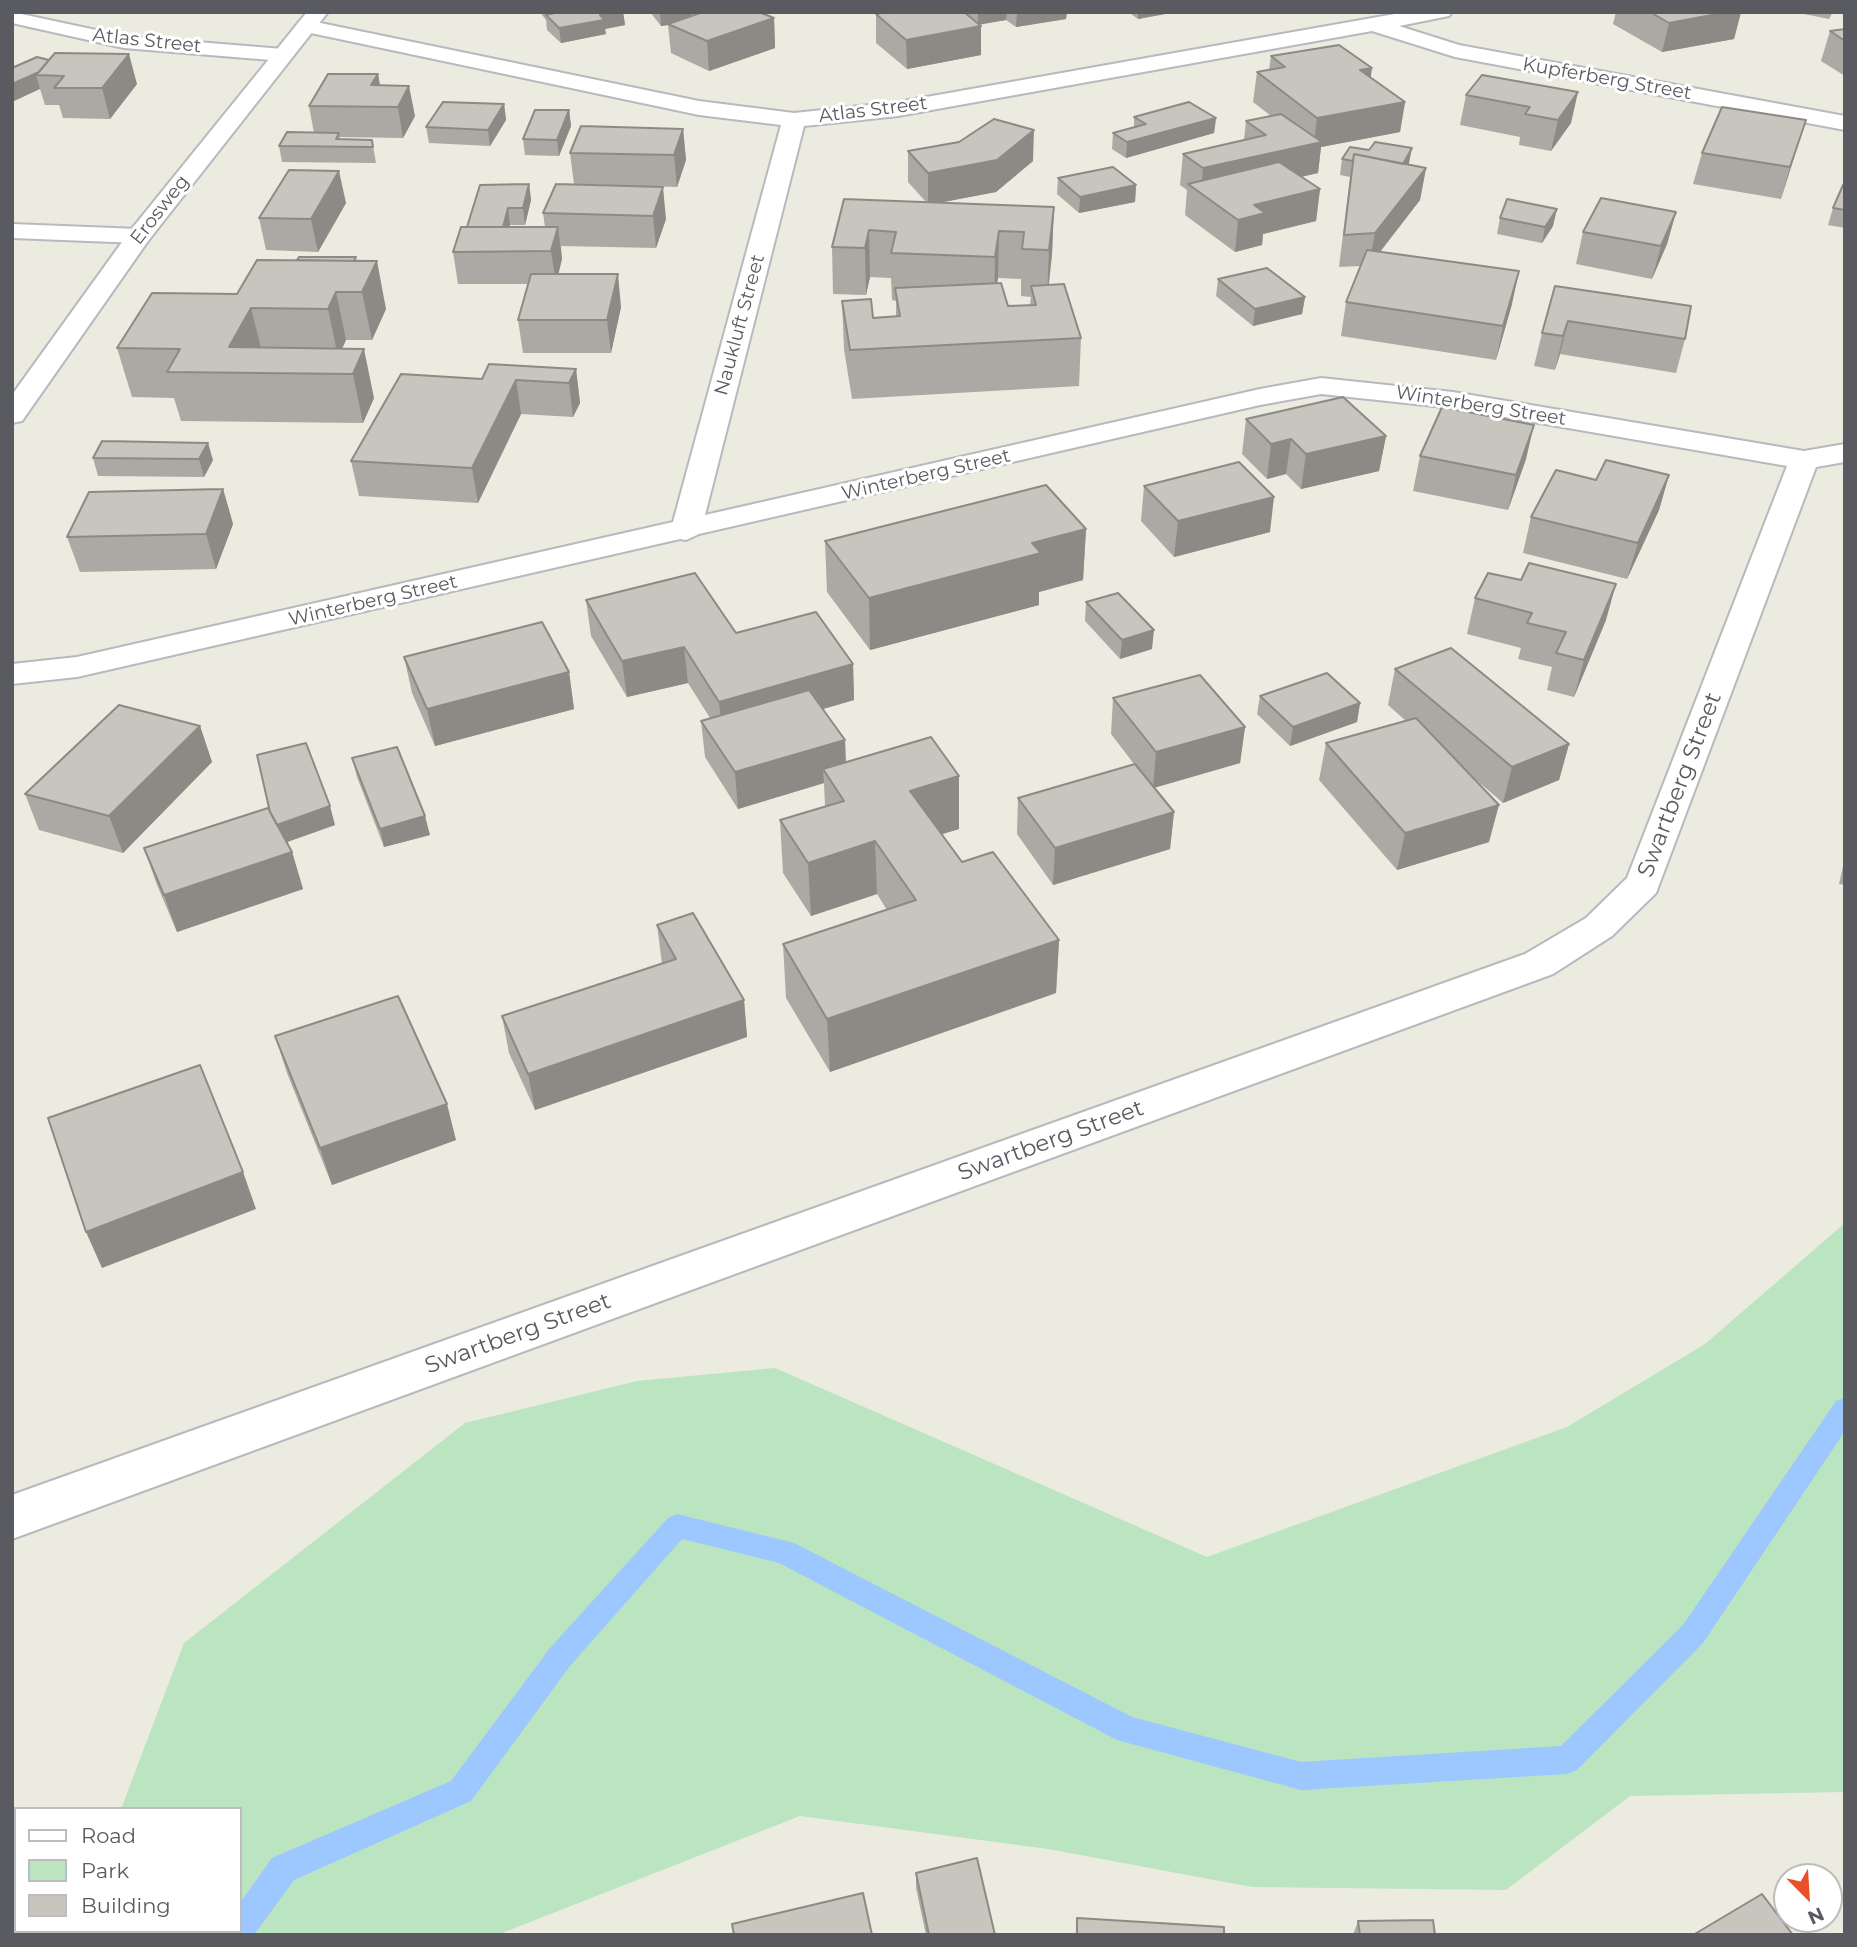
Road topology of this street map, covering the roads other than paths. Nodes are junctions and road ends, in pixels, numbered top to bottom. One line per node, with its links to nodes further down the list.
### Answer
1 (1442, 12): 4 (street, Atlas Street)
2 (12, 17): 5 (street, Atlas Street)
3 (312, 19): 5 (street, Erosweg); 6 (street, Atlas Street)
4 (1371, 24): 6 (street, Atlas Street); 7 (street, Kupferberg Street)
5 (283, 55): 9 (street, Erosweg)
6 (794, 120): 13 (street, Naukluft Street)
7 (1845, 123)
8 (12, 231): 9 (street)
9 (138, 236): 10 (street, Erosweg)
10 (12, 415)
11 (1845, 453): 12 (street, Winterberg Street)
12 (1804, 460): 13 (street, Winterberg Street); 15 (street, Swartberg Street)
13 (686, 531): 14 (street, Winterberg Street)
14 (12, 674)
15 (12, 1517)

